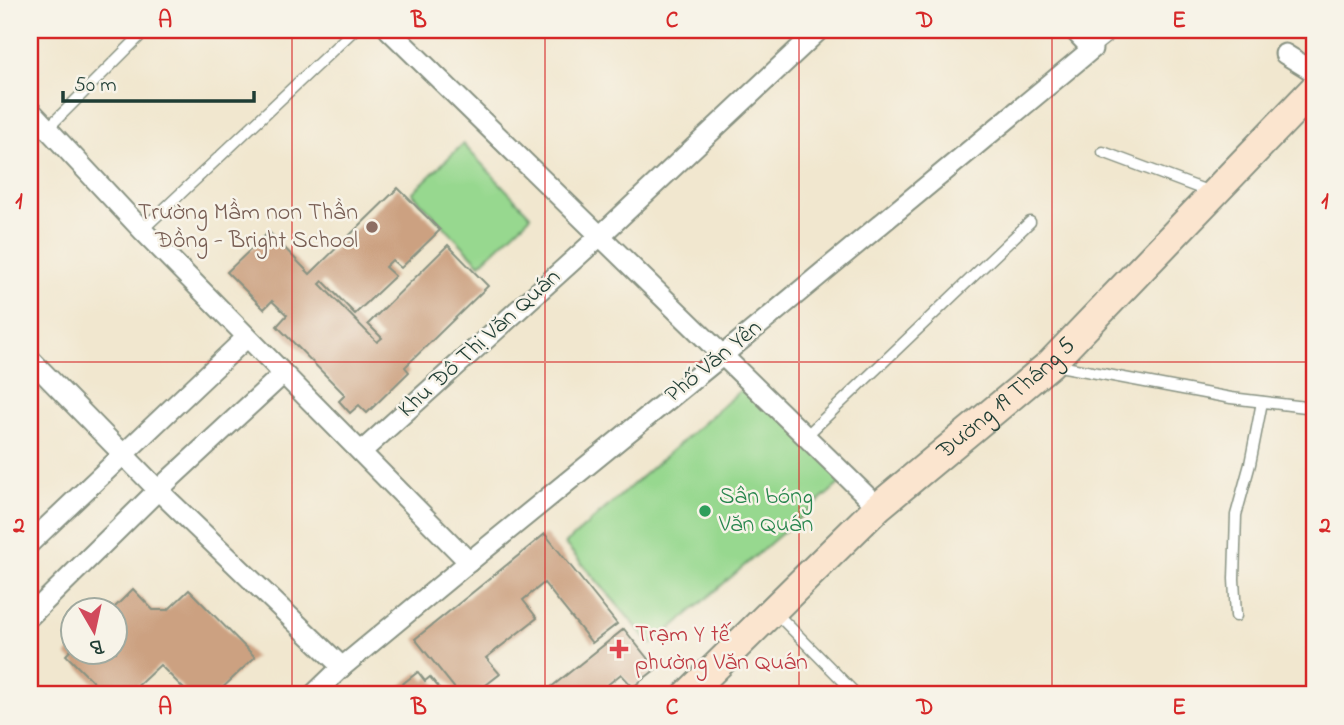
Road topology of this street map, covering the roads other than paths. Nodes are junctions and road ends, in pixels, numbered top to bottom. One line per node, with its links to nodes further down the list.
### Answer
1 (146, 30): 12 (lane)
2 (354, 30): 16 (lane)
3 (389, 30): 17 (street)
4 (819, 30): 17 (street, Khu Đô Thị Văn Quán)
5 (1074, 30): 7 (street)
6 (1116, 30): 7 (lane, Phố Văn Yên)
7 (1092, 49): 19 (street, Phố Văn Yên)
8 (1285, 54): 9 (street)
9 (1314, 72)
10 (1314, 89): 14 (street, Đường 19 Tháng 5)
11 (30, 110): 12 (street)
12 (48, 128): 16 (street)
13 (1102, 152): 14 (lane)
14 (1214, 193): 21 (street, Đường 19 Tháng 5)
15 (1030, 222): 25 (lane)
16 (142, 230): 18 (street)
17 (600, 236): 19 (street); 26 (street, Khu Đô Thị Văn Quán)
18 (247, 337): 22 (street); 27 (street)
19 (723, 355): 25 (street); 31 (street, Phố Văn Yên)
20 (30, 359): 27 (street)
21 (1050, 364): 23 (lane); 29 (street, Đường 19 Tháng 5)
22 (282, 374): 26 (street); 28 (street)
23 (1262, 402): 24 (lane); 34 (lane)
24 (1314, 408)
25 (806, 436): 29 (street)
26 (361, 452): 31 (street)
27 (123, 456): 28 (street); 30 (street)
28 (158, 490): 33 (street); 35 (street)
29 (877, 507): 32 (street, Đường 19 Tháng 5)
30 (30, 543)
31 (469, 562): 35 (street, Phố Văn Yên)
32 (773, 610): 36 (street, Đường 19 Tháng 5); 38 (lane)
33 (30, 616)
34 (1236, 616)
35 (342, 667): 37 (street, Phố Văn Yên)
36 (695, 693)
37 (313, 695)
38 (857, 695)
39 (961, 695): 40 (lane)
40 (993, 695)

